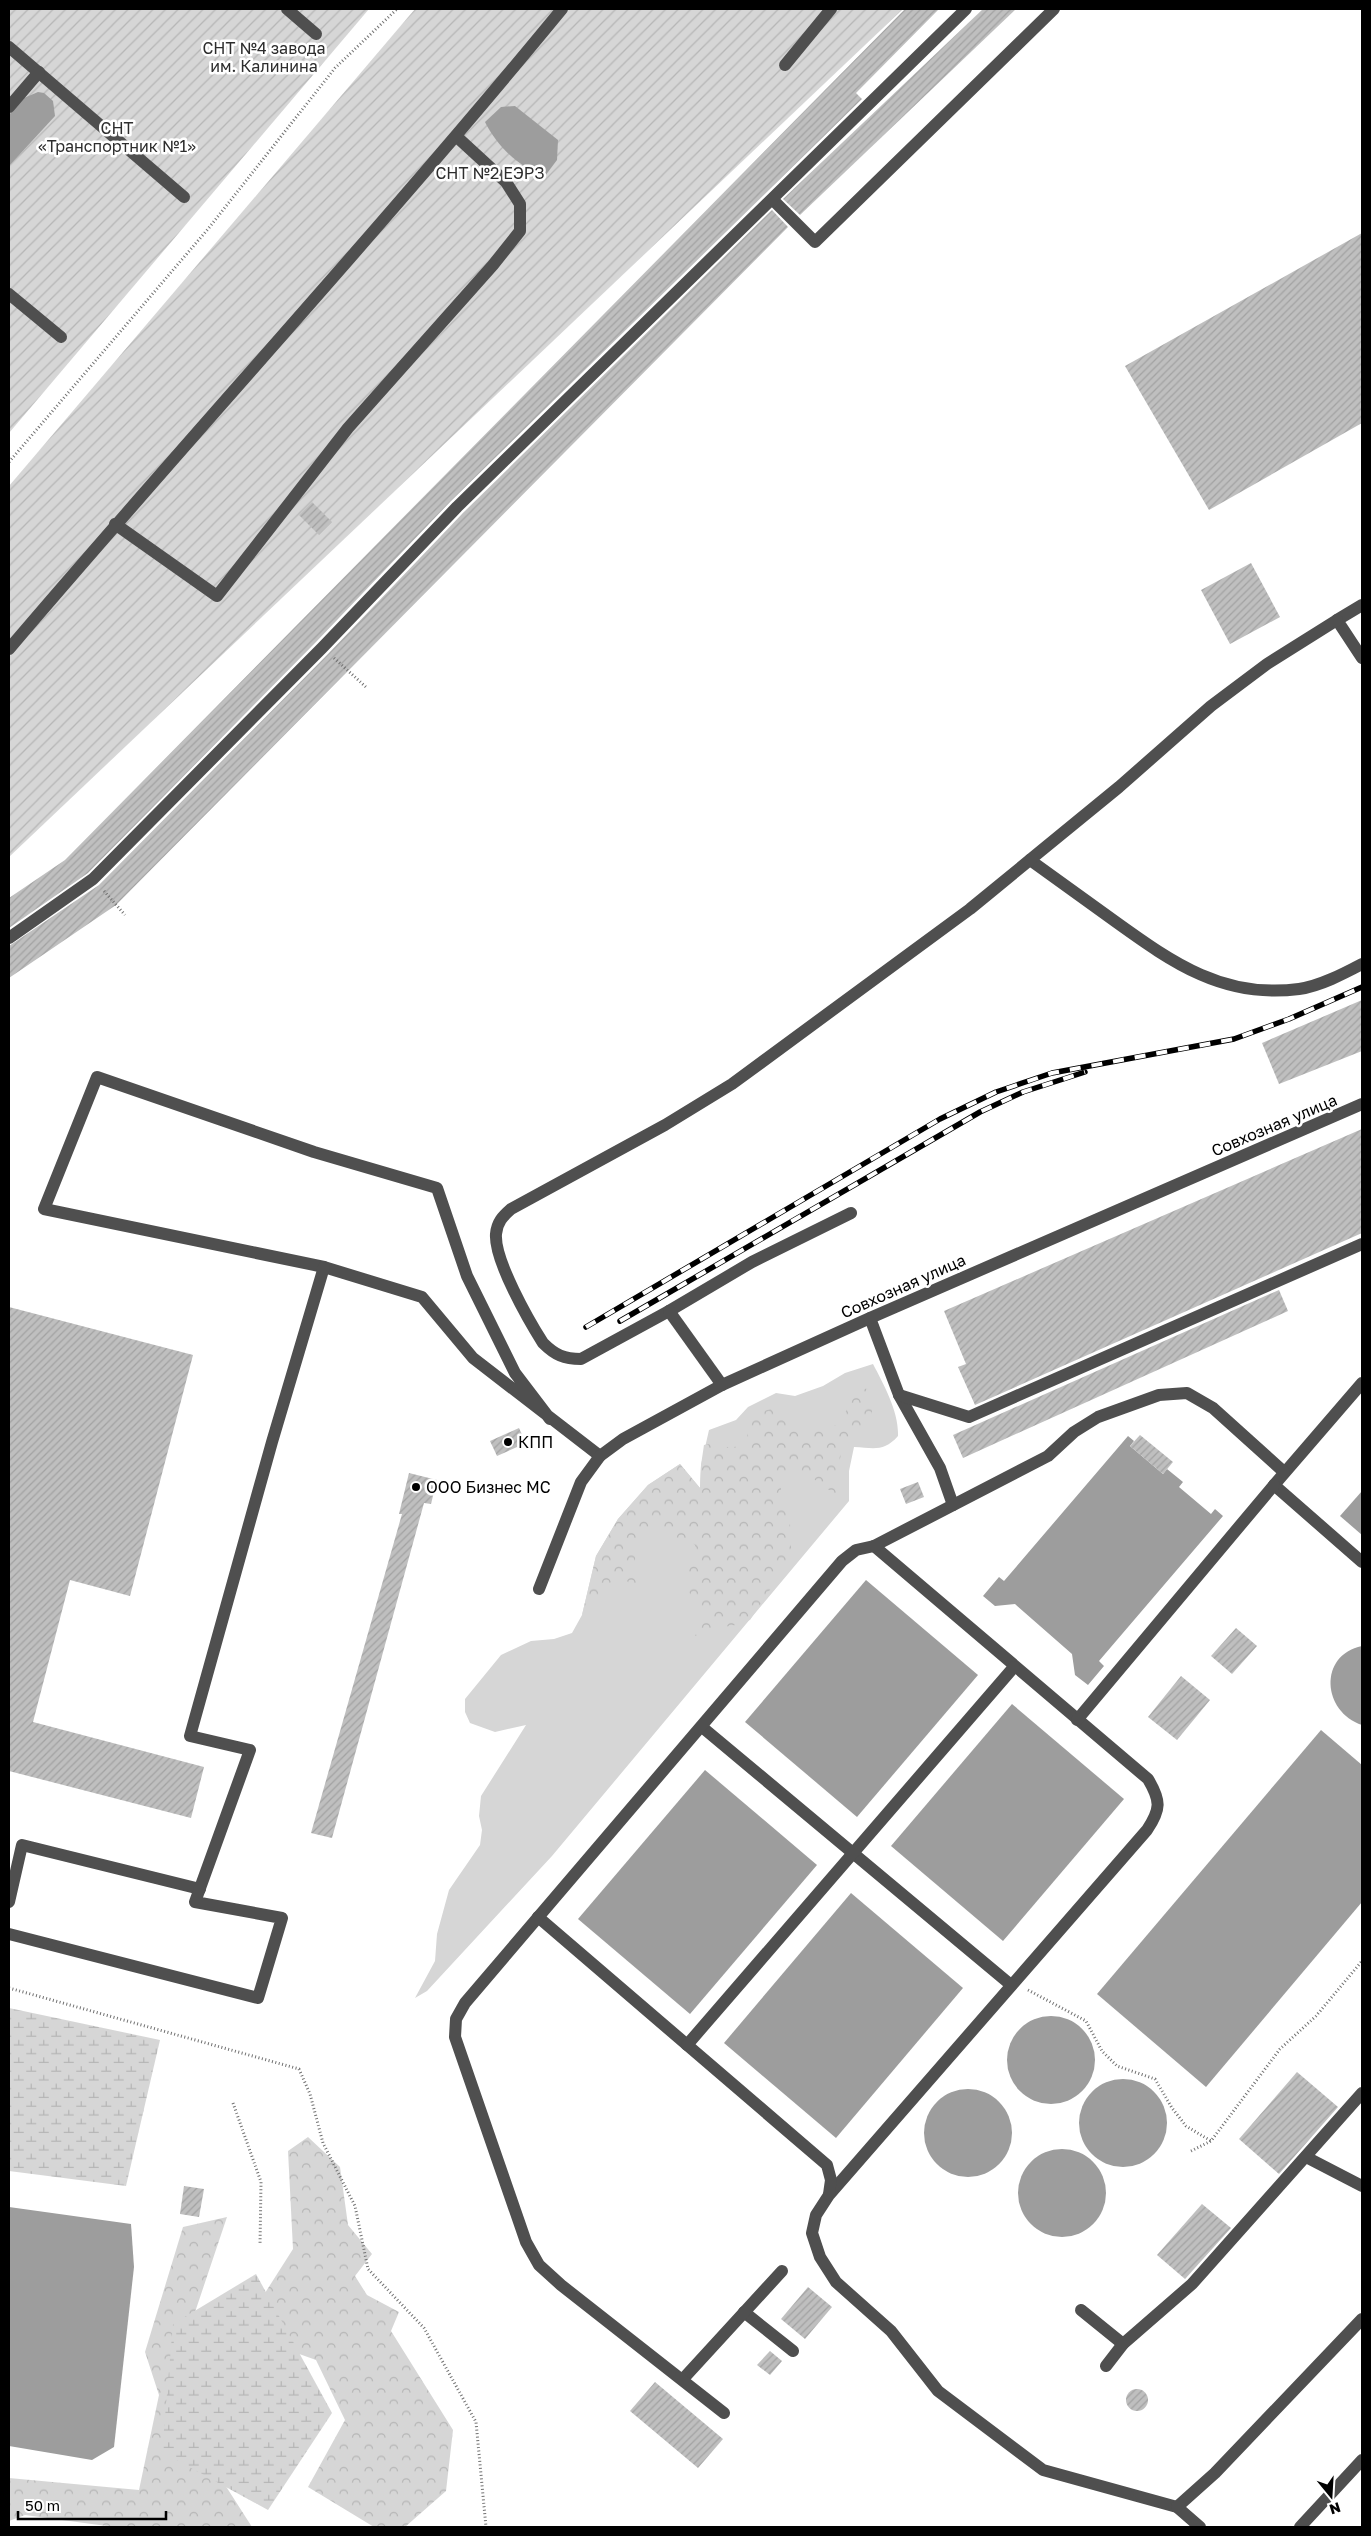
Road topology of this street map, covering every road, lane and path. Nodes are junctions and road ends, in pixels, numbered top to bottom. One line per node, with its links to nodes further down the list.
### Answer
1 (287, 9): 7 (street)
2 (397, 9): 17 (path)
3 (562, 9): 12 (street)
4 (831, 9): 9 (street)
5 (966, 9): 14 (street)
6 (1054, 9): 14 (street)
7 (316, 34)
8 (9, 47): 10 (street)
9 (785, 65)
10 (39, 72): 11 (street); 13 (street)
11 (9, 107)
12 (457, 137): 18 (street); 18 (street)
13 (184, 197)
14 (773, 200): 21 (street)
15 (9, 294): 16 (street)
16 (62, 337)
17 (9, 462)
18 (115, 524): 22 (street)
19 (1362, 605): 20 (street)
20 (1337, 620): 23 (street); 25 (street)
21 (322, 648): 24 (path); 26 (street)
22 (9, 649)
23 (1362, 658)
24 (367, 688)
25 (1030, 860): 29 (street); 34 (street)
26 (93, 879): 27 (path); 28 (street)
27 (126, 915)
28 (9, 938)
29 (1362, 964)
30 (1362, 1104): 35 (street, Совхозная улица)
31 (851, 1213): 34 (street)
32 (1362, 1244): 38 (street)
33 (324, 1267): 39 (street); 39 (street); 51 (street)
34 (669, 1311): 37 (street)
35 (870, 1318): 37 (street, Совхозная улица); 38 (street)
36 (1362, 1383): 41 (street)
37 (722, 1385): 40 (street, Совхозная улица)
38 (899, 1395): 43 (street)
39 (550, 1419): 40 (street)
40 (600, 1456): 46 (street, Совхозная улица)
41 (1284, 1472): 42 (street); 43 (street)
42 (1274, 1485): 45 (street); 48 (street)
43 (954, 1506): 44 (street)
44 (874, 1546): 47 (street); 49 (street)
45 (1362, 1562)
46 (539, 1589)
47 (1014, 1667): 48 (street); 50 (street)
48 (1077, 1720): 56 (street)
49 (702, 1727): 50 (street); 53 (street)
50 (853, 1853): 56 (street); 58 (street)
51 (200, 1889): 52 (street); 54 (street)
52 (9, 1902)
53 (538, 1917): 58 (street); 76 (street)
54 (9, 1934)
55 (1362, 1961): 61 (path)
56 (1011, 1985): 61 (path); 64 (street)
57 (9, 1988): 80 (path)
58 (687, 2045): 65 (street)
59 (1362, 2093): 63 (street)
60 (233, 2103): 68 (path)
61 (1211, 2141): 62 (path)
62 (1191, 2150)
63 (1306, 2157): 66 (street); 73 (street)
64 (860, 2159): 65 (street); 67 (street)
65 (827, 2165): 67 (street)
66 (1362, 2186)
67 (829, 2194): 79 (street)
68 (260, 2245)
69 (782, 2271): 71 (street)
70 (1081, 2310): 73 (street)
71 (744, 2312): 74 (street); 76 (street)
72 (1362, 2319): 79 (street)
73 (1123, 2344): 75 (street)
74 (792, 2351)
75 (1106, 2366)
76 (683, 2379): 77 (street)
77 (724, 2413)
78 (1362, 2460): 82 (street)
79 (1177, 2507): 81 (street)
80 (486, 2527)
81 (1200, 2527)
82 (1300, 2527)

